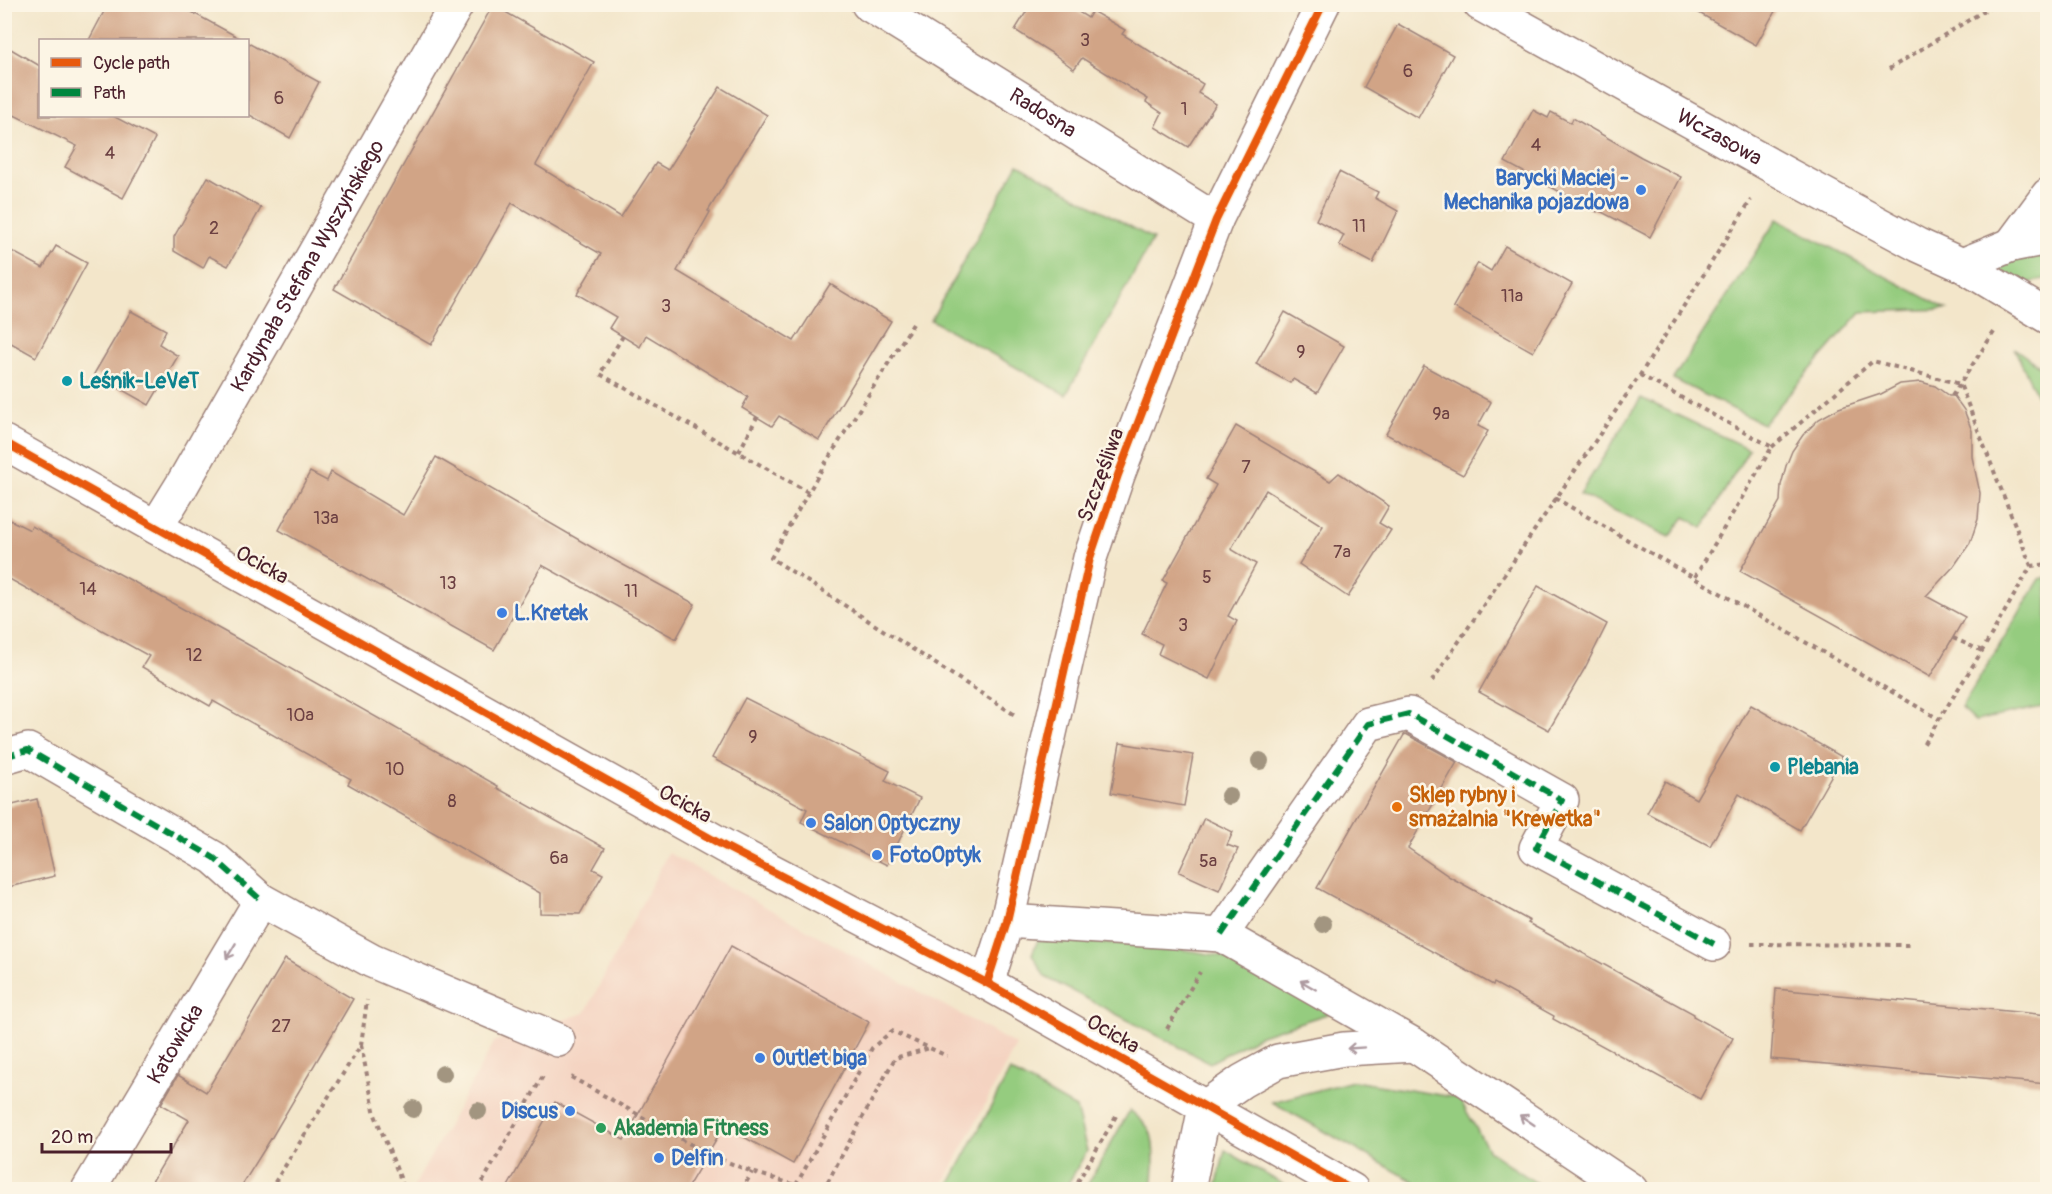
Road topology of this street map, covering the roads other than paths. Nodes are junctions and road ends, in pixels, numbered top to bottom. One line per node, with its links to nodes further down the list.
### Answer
1 (456, 4): 14 (street, Kardynała Stefana Wyszyńskiego)
2 (868, 4): 6 (street, Radosna)
3 (1323, 4): 6 (street, Szczęśliwa)
4 (1480, 4): 9 (street, Wczasowa)
5 (2048, 195): 8 (street)
6 (1216, 220): 17 (street, Szczęśliwa)
7 (2048, 238): 8 (street)
8 (2011, 244): 9 (street)
9 (1962, 266): 11 (street, Wczasowa)
10 (2048, 291): 11 (street)
11 (2007, 312): 12 (street, Wczasowa)
12 (2048, 317)
13 (4, 442): 14 (street, Ocicka)
14 (156, 527): 20 (street, Ocicka)
15 (4, 757): 16 (street)
16 (261, 900): 21 (street); 24 (street, Katowicka, one-way to 24)
17 (1007, 921): 18 (street); 20 (street, Szczęśliwa)
18 (1221, 935): 19 (street); 22 (street, one-way to 18)
19 (1714, 944)
20 (987, 983): 23 (street, Ocicka)
21 (558, 1040)
22 (1414, 1045): 23 (street, one-way to 23); 27 (street, one-way to 22)
23 (1205, 1107): 25 (street); 26 (street, Ocicka)
24 (88, 1190)
25 (1188, 1190)
26 (1352, 1190)
27 (1631, 1190)

